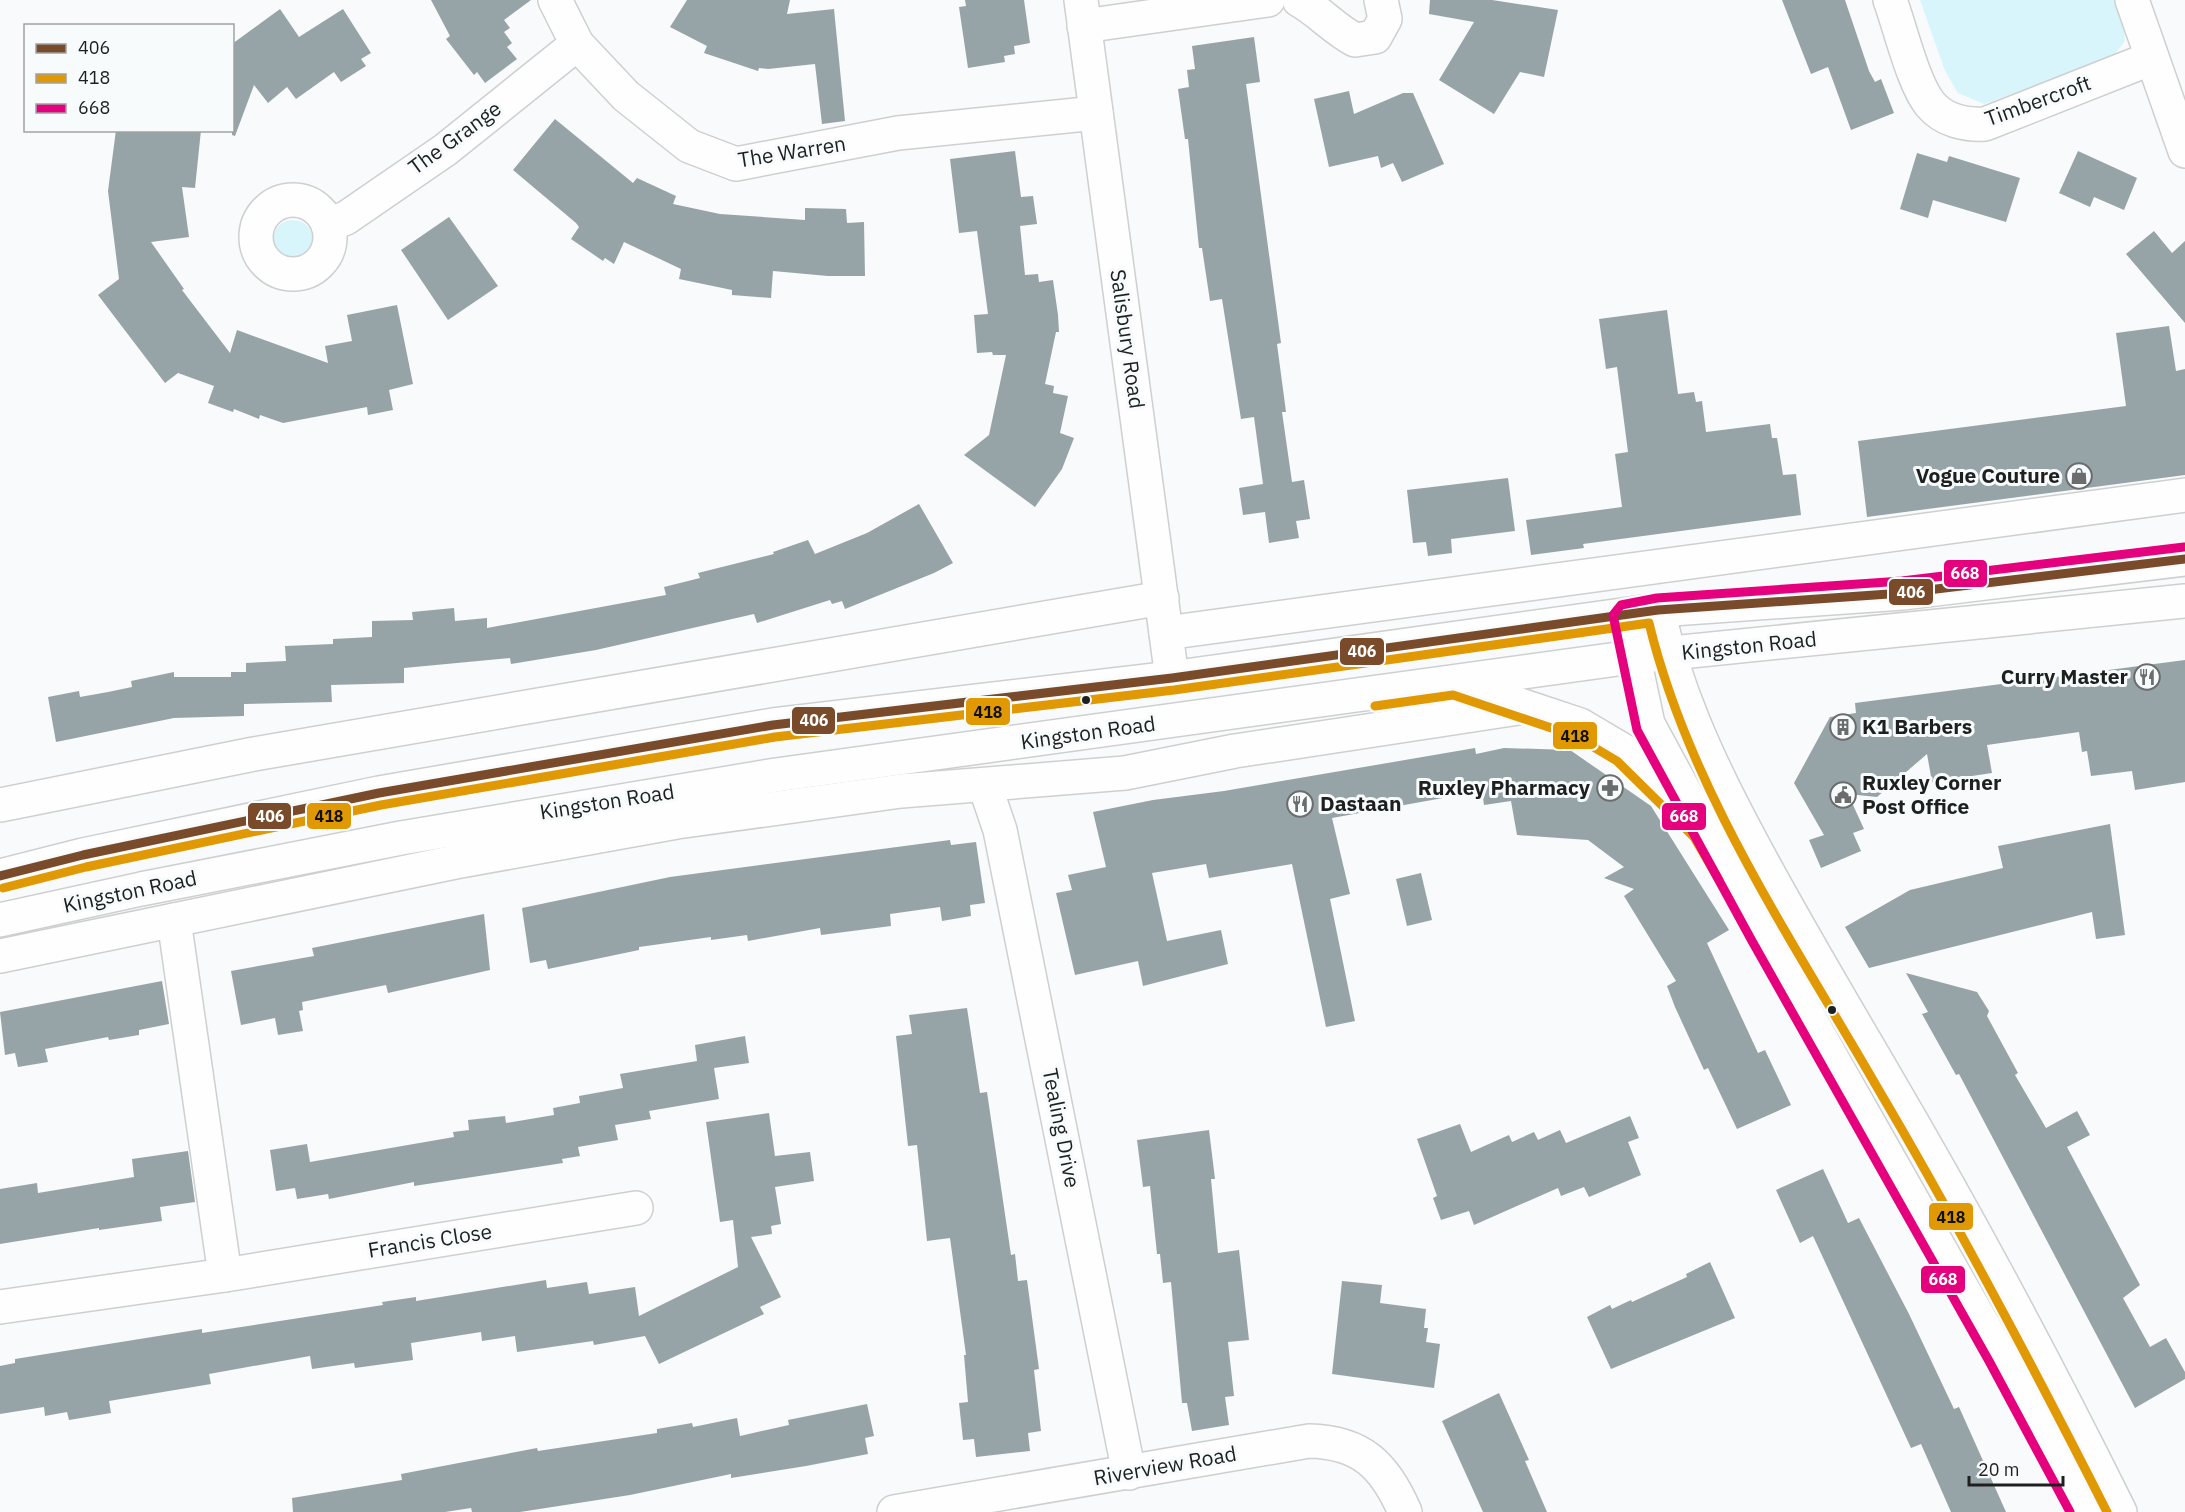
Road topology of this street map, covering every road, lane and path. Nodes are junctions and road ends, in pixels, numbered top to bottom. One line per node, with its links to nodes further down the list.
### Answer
1 (555, 0): 8 (main road, The Warren)
2 (1268, 0): 7 (main road)
3 (1299, 0): 4 (main road)
4 (1381, 0)
5 (1890, 0): 9 (main road, Timbercroft)
6 (2132, 0): 9 (main road)
7 (1082, 13): 10 (main road, Salisbury Road)
8 (577, 44): 10 (main road, The Warren); 12 (main road, The Grange)
9 (2152, 58): 11 (main road)
10 (1096, 112): 15 (main road, Salisbury Road)
11 (2185, 151)
12 (328, 225)
13 (2185, 495): 19 (main road)
14 (2185, 559): 17 (main road, Kingston Road)
15 (1162, 598): 19 (main road, Salisbury Road); 26 (main road)
16 (2185, 600): 20 (main road, Kingston Road)
17 (1658, 610): 18 (main road, Kingston Road); 20 (main road)
18 (1624, 616): 21 (main road); 22 (main road, Kingston Road)
19 (1166, 633): 22 (main road, Salisbury Road)
20 (1668, 655): 21 (main road, Kingston Road); 39 (main road)
21 (1632, 657): 23 (main road, Kingston Road); 27 (main road)
22 (1172, 678): 28 (main road, Kingston Road)
23 (1454, 683): 24 (main road); 29 (main road, Kingston Road)
24 (1525, 707): 25 (main road, Kingston Road); 27 (main road)
25 (985, 786): 30 (main road, Kingston Road); 35 (main road, Tealing Drive)
26 (0, 805)
27 (1704, 830): 38 (main road)
28 (0, 876)
29 (0, 920)
30 (174, 920): 31 (main road, Kingston Road); 33 (main road)
31 (0, 956)
32 (636, 1208): 33 (main road, Francis Close)
33 (225, 1275): 34 (main road, Francis Close)
34 (0, 1307)
35 (1129, 1473): 36 (main road, Riverview Road); 37 (main road, Riverview Road)
36 (894, 1512)
37 (1406, 1512)
38 (2084, 1512)
39 (2120, 1512)

